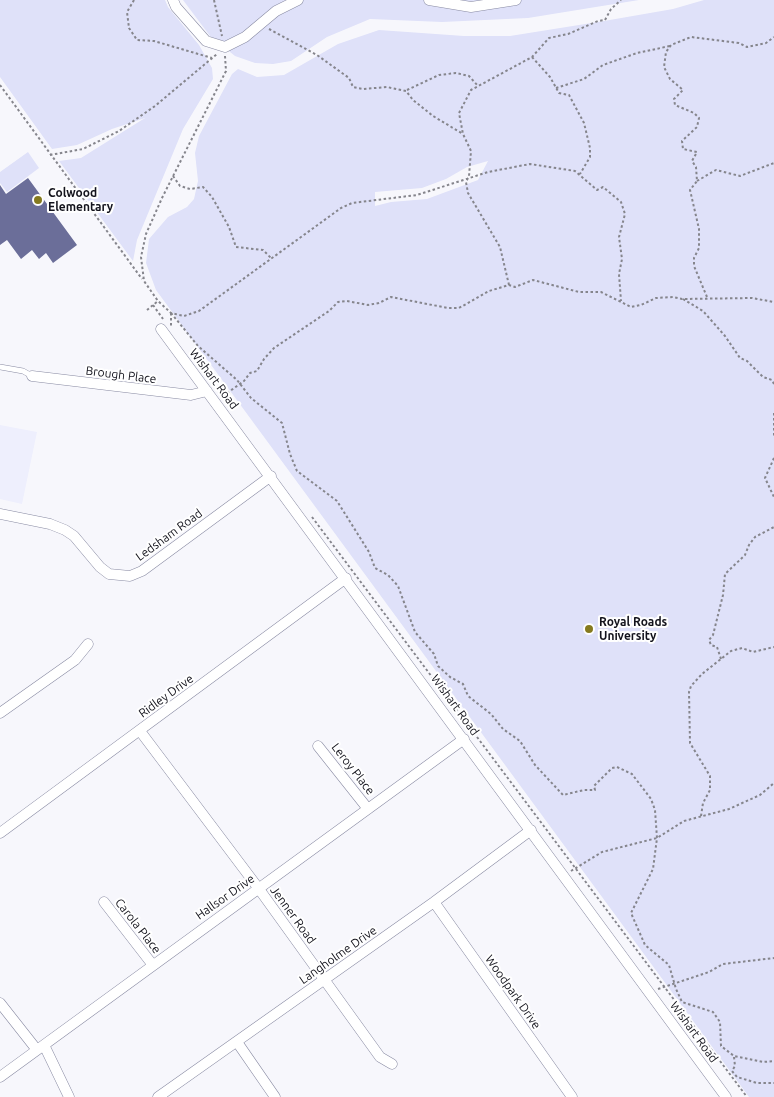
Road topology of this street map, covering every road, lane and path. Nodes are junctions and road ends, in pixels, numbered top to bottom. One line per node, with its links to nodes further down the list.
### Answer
1 (134, 0): 13 (path)
2 (173, 0): 11 (street)
3 (214, 0): 11 (path)
4 (298, 0): 8 (street)
5 (429, 0): 6 (street)
6 (516, 0)
7 (620, 0): 12 (path)
8 (262, 22): 11 (street); 17 (path)
9 (774, 37): 10 (path)
10 (671, 45): 16 (path); 24 (path)
11 (225, 47): 13 (path); 22 (path)
12 (532, 57): 15 (path); 16 (path)
13 (212, 58): 19 (path)
14 (0, 85): 19 (path)
15 (478, 86): 17 (path); 18 (path)
16 (556, 88): 21 (path)
17 (406, 91): 18 (path)
18 (463, 134): 23 (path)
19 (50, 155): 26 (path)
20 (774, 163): 24 (path)
21 (580, 174): 23 (path); 31 (path)
22 (173, 176): 25 (path); 26 (path)
23 (468, 178): 25 (path); 27 (path)
24 (697, 181): 28 (path)
25 (271, 258): 35 (path)
26 (144, 281): 30 (path)
27 (509, 285): 31 (path); 39 (path)
28 (707, 297): 29 (path); 32 (path)
29 (682, 299): 31 (path); 40 (path)
30 (158, 301): 33 (path); 35 (path)
31 (622, 301)
32 (774, 302)
33 (153, 305): 34 (path); 36 (path)
34 (147, 310)
35 (171, 313): 36 (path); 39 (path)
36 (166, 329): 41 (street, Wishart Road)
37 (0, 367): 38 (lane)
38 (32, 376): 41 (street, Brough Place)
39 (239, 383): 42 (path); 64 (path)
40 (774, 384)
41 (207, 391): 42 (street, Wishart Road)
42 (216, 402): 46 (street, Wishart Road)
43 (774, 413): 44 (path)
44 (774, 437)
45 (774, 458): 47 (path)
46 (271, 476): 49 (street, Ledsham Road); 51 (street, Wishart Road)
47 (774, 497)
48 (309, 512): 65 (path)
49 (0, 514)
50 (774, 528): 54 (path)
51 (346, 578): 56 (street, Ridley Drive); 57 (street, Wishart Road)
52 (88, 644): 55 (street)
53 (774, 647): 54 (path)
54 (721, 659): 61 (path)
55 (0, 713)
56 (140, 731): 63 (street, Ridley Drive); 67 (street, Jenner Road)
57 (464, 739): 60 (street, Hallsor Drive); 62 (street, Wishart Road)
58 (318, 746): 60 (street, Leroy Place)
59 (774, 783): 61 (path)
60 (368, 808): 67 (street, Hallsor Drive)
61 (701, 816): 64 (path)
62 (531, 830): 66 (street, Wishart Road); 69 (street, Langholme Drive)
63 (0, 833)
64 (657, 838): 65 (path); 73 (path)
65 (576, 867): 66 (path); 74 (path)
66 (564, 874): 75 (street, Wishart Road)
67 (259, 889): 71 (street, Hallsor Drive); 72 (street, Jenner Road)
68 (104, 902): 71 (street, Carola Place)
69 (434, 902): 72 (street, Langholme Drive); 87 (street, Woodpark Drive)
70 (773, 959): 73 (path)
71 (152, 964): 78 (street, Hallsor Drive)
72 (324, 980): 77 (street, Langholme Drive); 81 (street, Jenner Road)
73 (674, 982): 74 (path); 79 (path)
74 (664, 985): 75 (path); 89 (path)
75 (650, 993): 88 (street, Wishart Road)
76 (0, 1003): 78 (street)
77 (237, 1042): 85 (street, Langholme Drive); 86 (street)
78 (40, 1048): 82 (street, Hallsor Drive); 84 (street)
79 (734, 1056): 80 (path); 83 (path)
80 (774, 1061)
81 (392, 1064)
82 (0, 1077)
83 (774, 1083)
84 (68, 1097)
85 (158, 1097)
86 (275, 1097)
87 (572, 1097)
88 (726, 1097)
89 (747, 1097)

